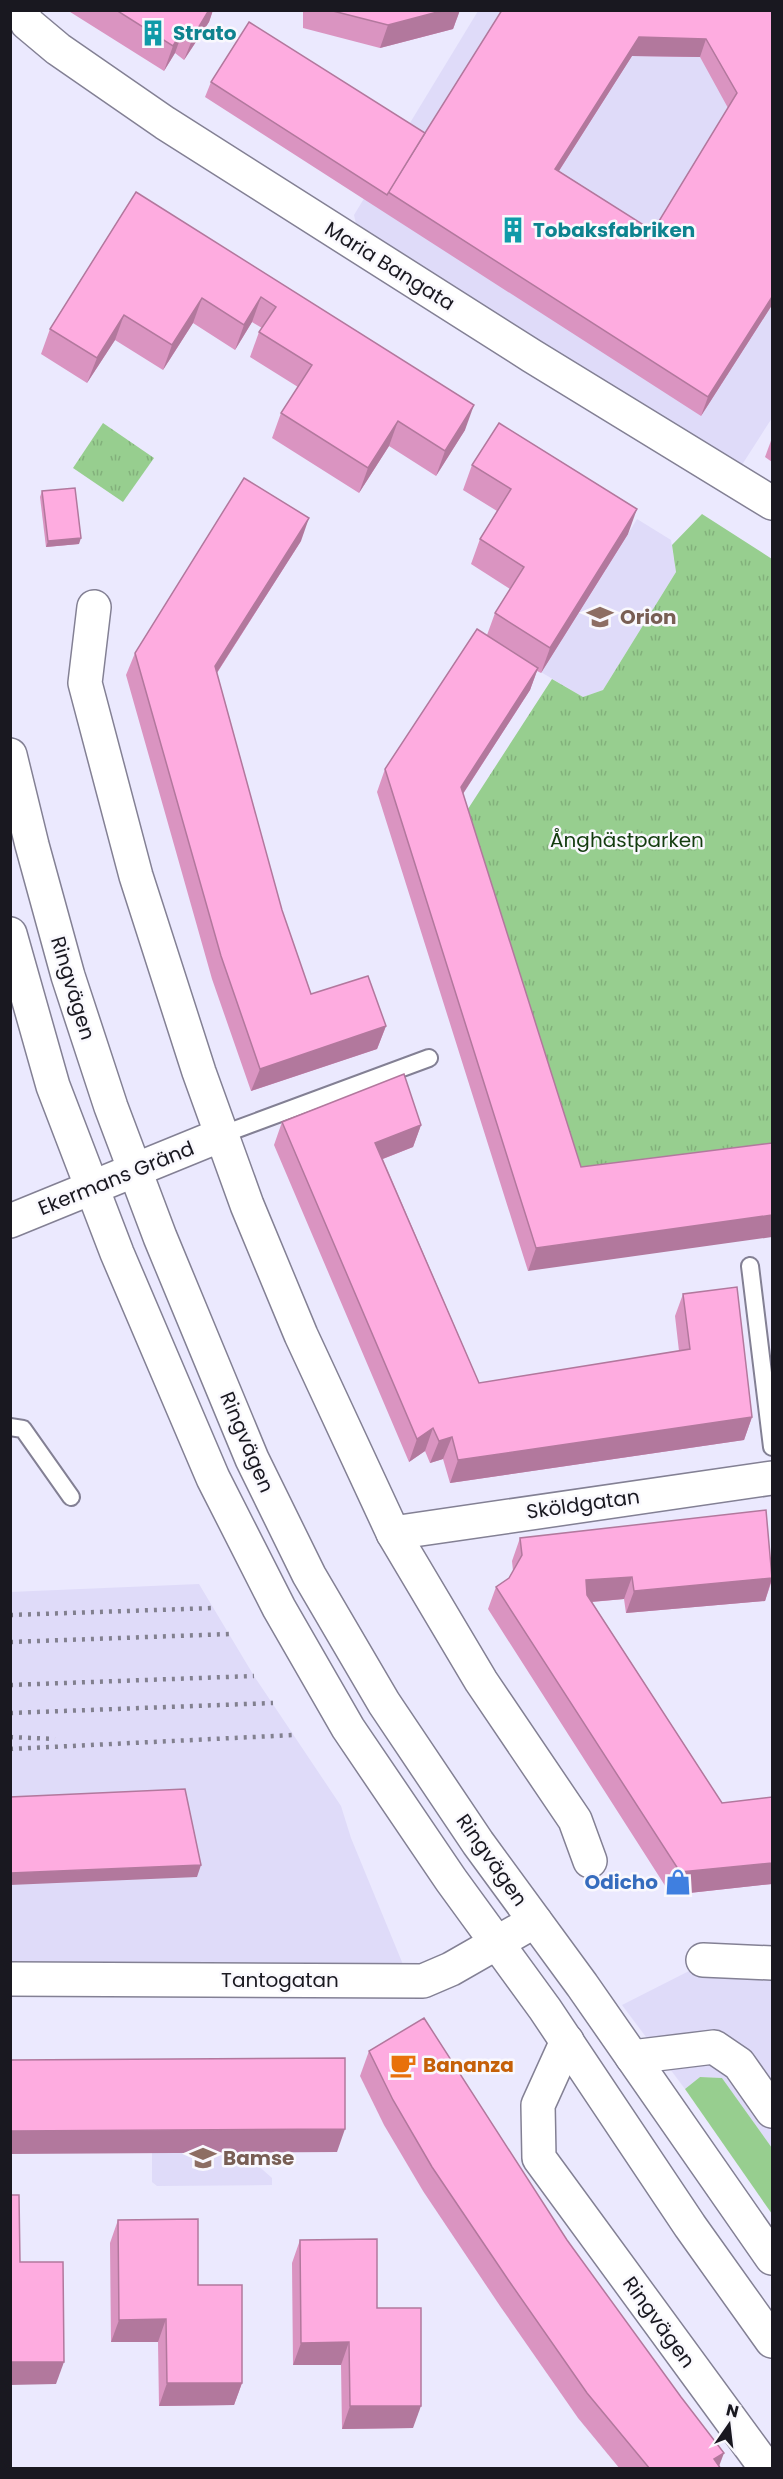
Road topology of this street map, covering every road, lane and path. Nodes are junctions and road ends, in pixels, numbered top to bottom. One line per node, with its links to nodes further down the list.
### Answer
1 (22, 10): 2 (street, Maria Bangata)
2 (772, 503)
3 (94, 608): 7 (street)
4 (10, 755): 8 (street, Ringvägen)
5 (10, 934): 9 (street)
6 (429, 1058): 7 (lane)
7 (221, 1135): 8 (street, Ekermans Gränd); 16 (street)
8 (135, 1172): 9 (street, Ekermans Gränd); 18 (street, Ringvägen)
9 (92, 1189): 10 (street, Ekermans Gränd); 19 (street)
10 (10, 1221)
11 (750, 1266): 13 (lane)
12 (10, 1427): 15 (lane)
13 (772, 1447)
14 (772, 1478): 16 (street, Sköldgatan)
15 (71, 1497)
16 (393, 1533): 17 (street)
17 (590, 1861)
18 (535, 1921): 19 (street, Tantogatan); 24 (street, Ringvägen)
19 (497, 1944): 22 (street, Tantogatan); 23 (street)
20 (703, 1960): 21 (street)
21 (772, 1962)
22 (10, 1979)
23 (567, 2041): 27 (street); 28 (street, Ringvägen)
24 (632, 2057): 25 (street); 26 (street, Ringvägen)
25 (772, 2111)
26 (772, 2258)
27 (772, 2341)
28 (766, 2469)

